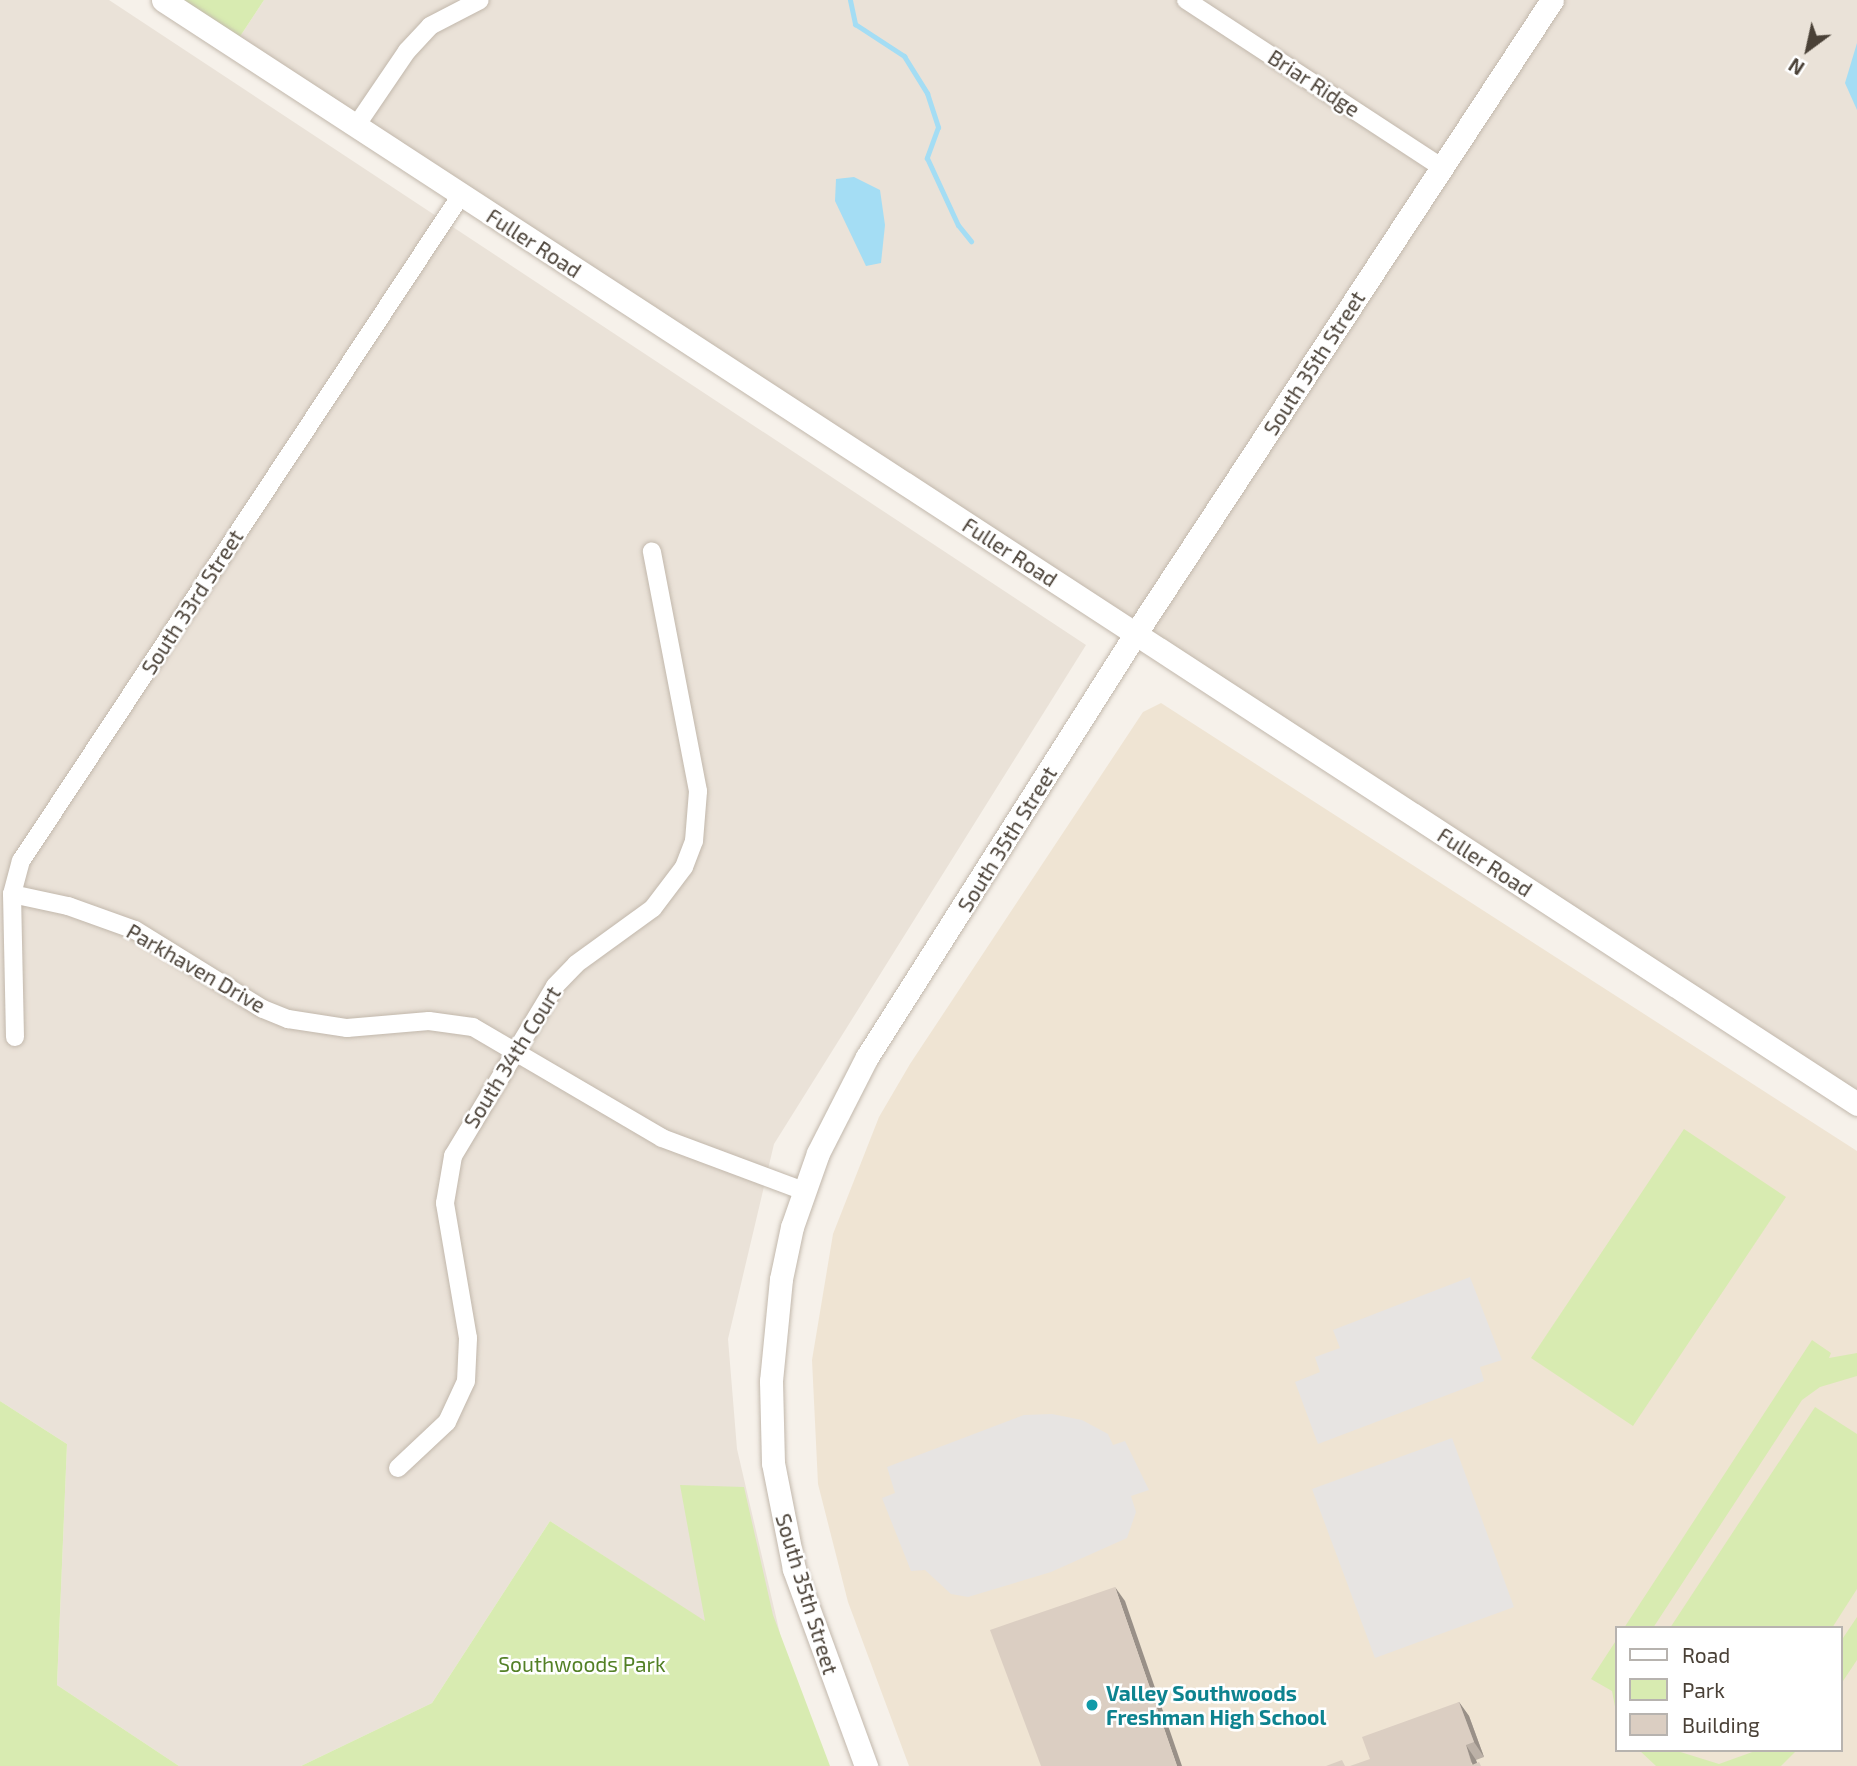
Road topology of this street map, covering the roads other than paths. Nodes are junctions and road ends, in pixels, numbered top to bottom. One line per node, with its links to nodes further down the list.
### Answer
1 (163, 0): 5 (street, Fuller Road)
2 (480, 0): 5 (street)
3 (1186, 0): 6 (street, Briar Ridge)
4 (1552, 0): 6 (street, South 35th Street)
5 (356, 126): 7 (street, Fuller Road)
6 (1441, 167): 9 (street, South 35th Street)
7 (461, 195): 9 (street, Fuller Road); 10 (street, South 33rd Street)
8 (652, 551): 12 (street, South 34th Court)
9 (1136, 633): 13 (street, Fuller Road); 14 (street, South 35th Street)
10 (12, 894): 11 (street, South 33rd Street); 12 (street, Parkhaven Drive)
11 (15, 1037)
12 (515, 1050): 14 (street, Parkhaven Drive); 15 (street, South 34th Court)
13 (1857, 1104)
14 (804, 1191): 16 (street, South 35th Street)
15 (398, 1468)
16 (866, 1766)

